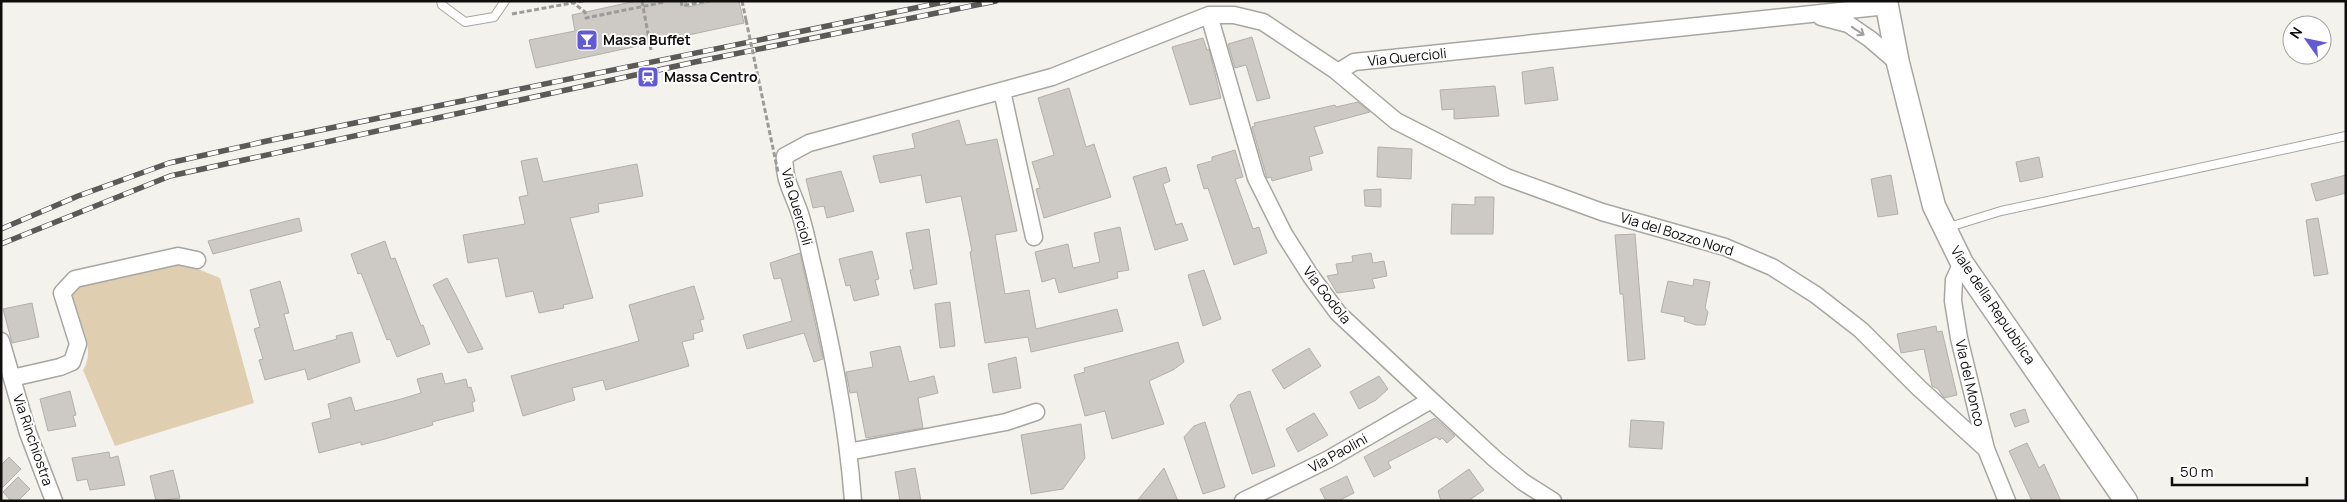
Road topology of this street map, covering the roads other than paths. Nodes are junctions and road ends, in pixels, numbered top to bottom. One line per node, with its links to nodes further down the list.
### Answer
1 (441, 1): 2 (lane)
2 (504, 1)
3 (1836, 1): 6 (street)
4 (1887, 4): 6 (street, Via Quercioli); 7 (main road, Viale della Repubblica)
5 (1209, 15): 8 (street, Via Quercioli); 9 (street, Via Quercioli); 17 (street, Via Godola)
6 (1812, 15): 7 (street, Via Quercioli, one-way to 7); 8 (street, Via Quercioli)
7 (1898, 63): 11 (main road, Viale della Repubblica)
8 (1335, 70): 19 (street, Via del Bozzo Nord)
9 (1002, 91): 12 (street); 20 (street, Via Quercioli)
10 (2346, 136): 11 (lane)
11 (1944, 228): 14 (main road, Viale della Repubblica)
12 (1034, 237)
13 (196, 260): 16 (street, Via Rinchiostra)
14 (1962, 263): 19 (street, Via del Monco); 26 (main road, Viale della Repubblica)
15 (1, 341): 16 (street, Via Rinchiostra)
16 (12, 378): 21 (street, Via Rinchiostra)
17 (1431, 400): 23 (street, Via Paolini); 24 (street, Via Godola)
18 (1036, 412): 20 (street)
19 (1986, 449): 25 (street, Via del Monco)
20 (848, 452): 22 (street, Via Quercioli)
21 (54, 501)
22 (853, 501)
23 (1243, 501)
24 (1553, 501)
25 (2007, 501)
26 (2126, 501)

